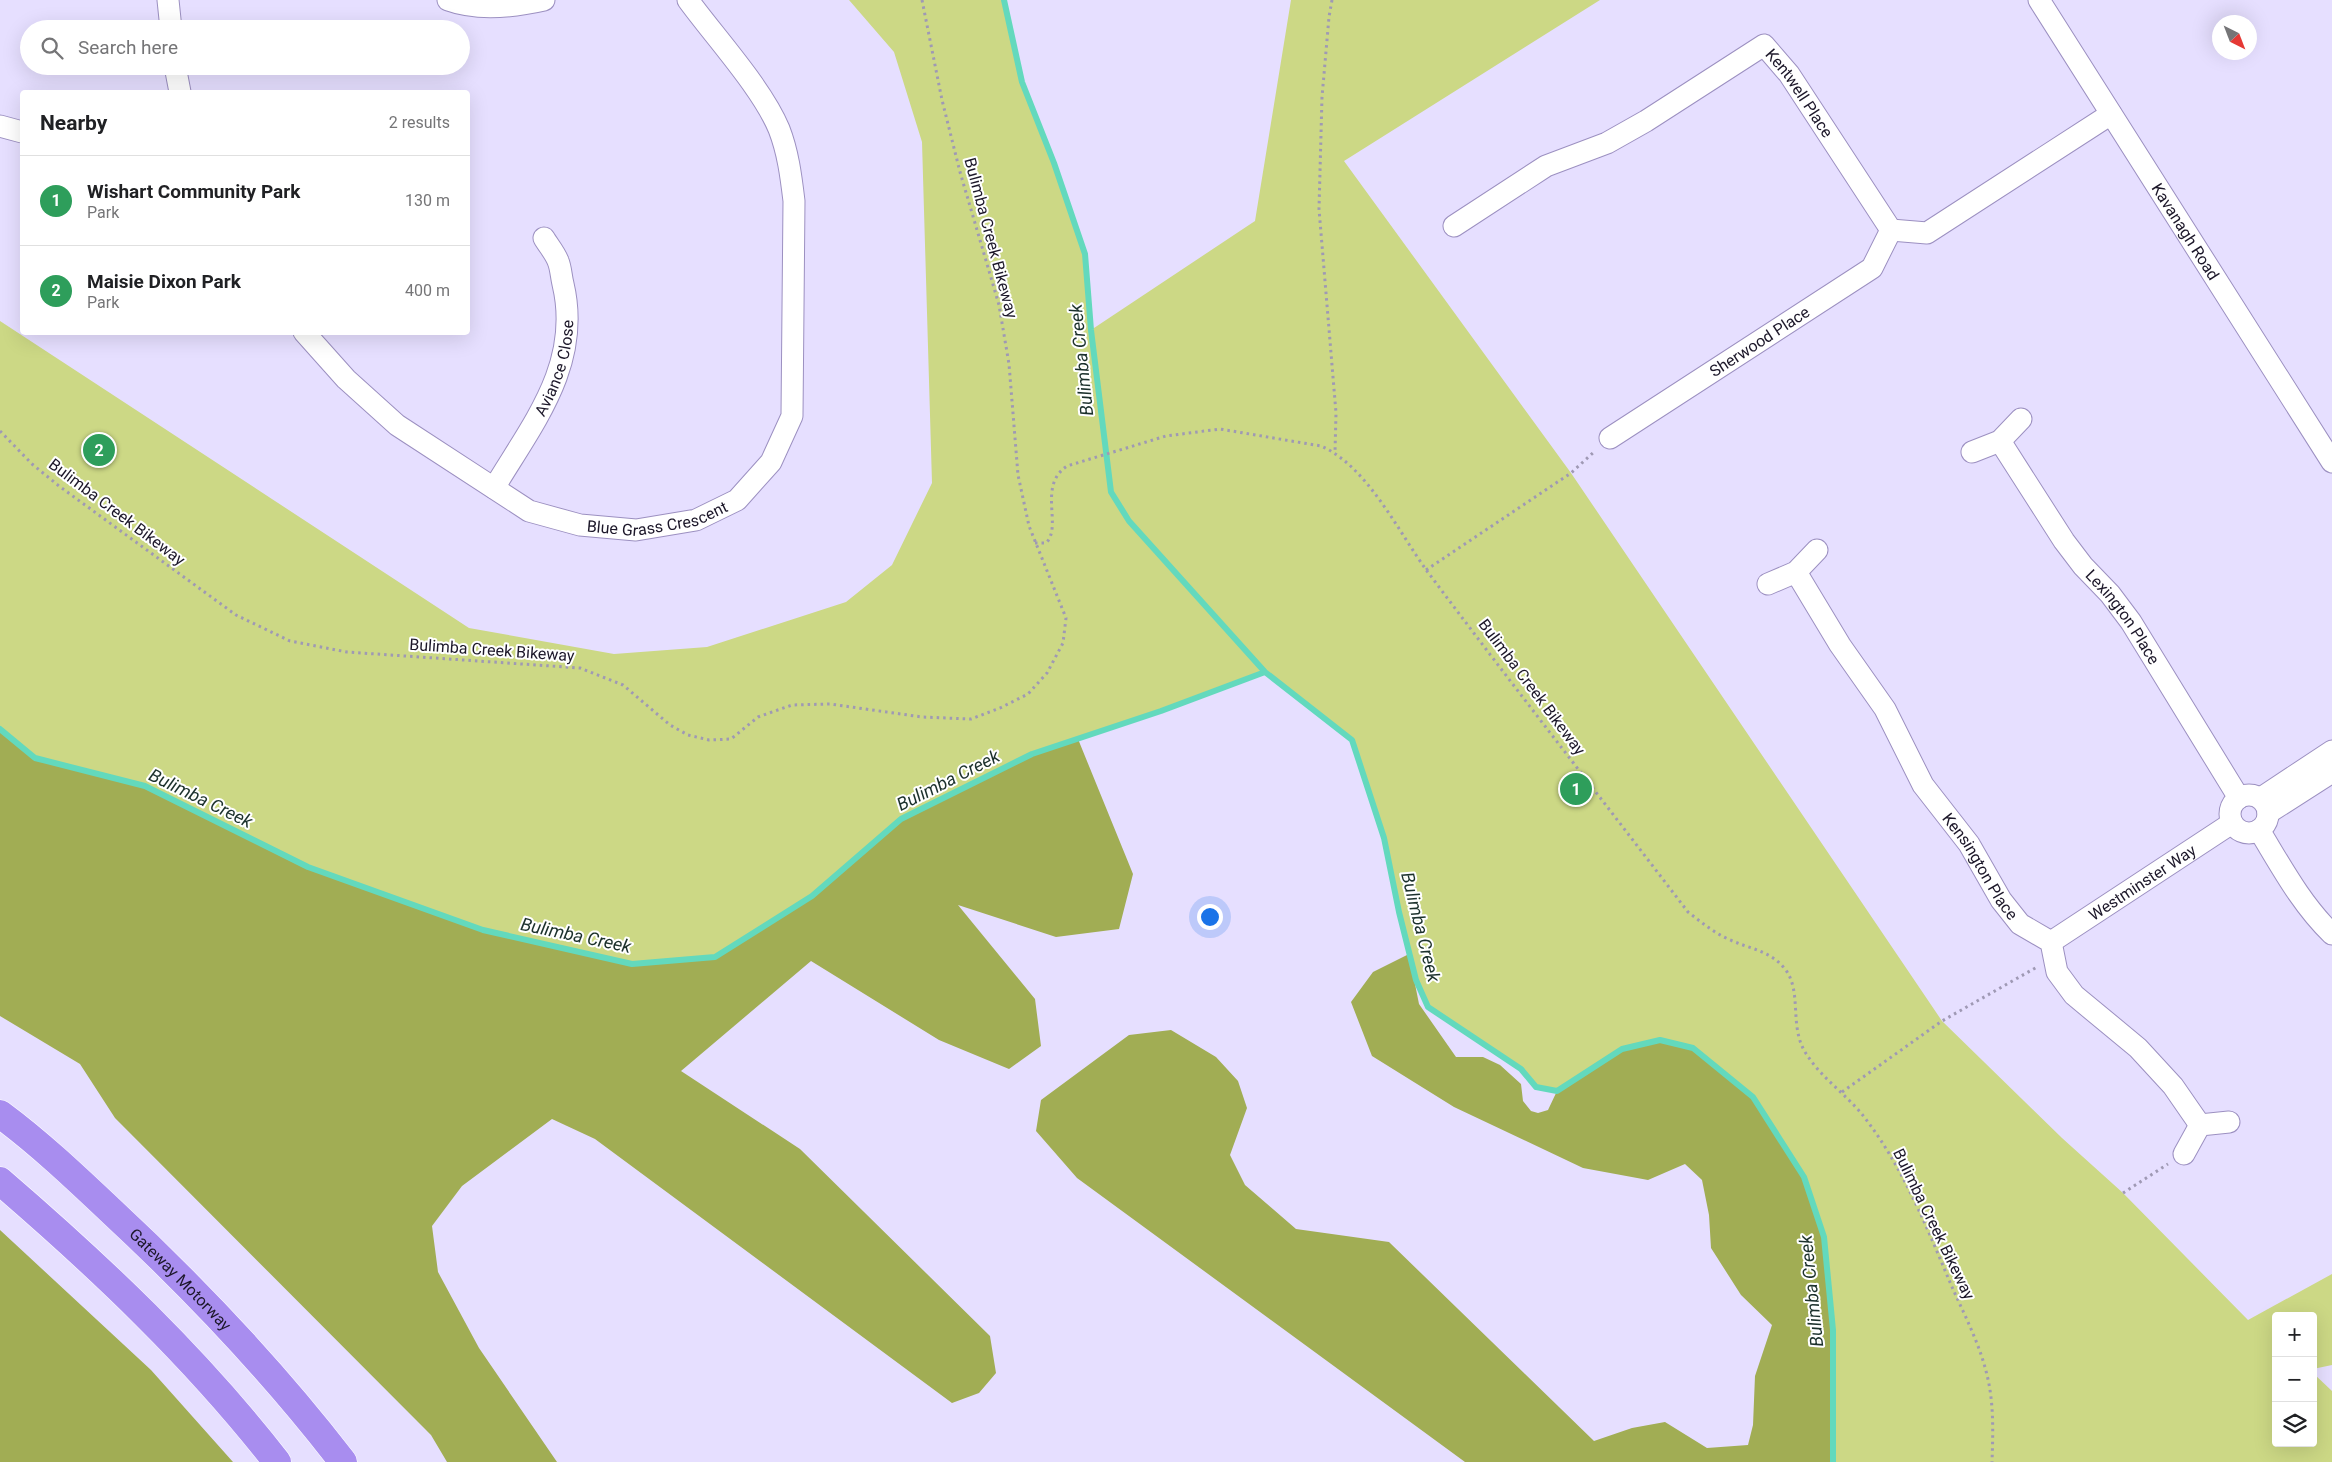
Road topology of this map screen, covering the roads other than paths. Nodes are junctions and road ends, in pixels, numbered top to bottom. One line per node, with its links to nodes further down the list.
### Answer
1 (168, 0): 6 (street)
2 (448, 0): 3 (street)
3 (544, 0)
4 (688, 0): 21 (street, Blue Grass Crescent)
5 (2041, 1): 9 (street, Kavanagh Road)
6 (170, 20)
7 (177, 75): 8 (street)
8 (180, 90)
9 (2111, 114): 13 (street); 20 (street, Kavanagh Road)
10 (0, 126): 11 (street)
11 (20, 131)
12 (1454, 226): 13 (street, Kentwell Place)
13 (1891, 230): 17 (street, Sherwood Place)
14 (544, 238): 21 (street, Aviance Close)
15 (307, 335): 21 (street, Blue Grass Crescent)
16 (2021, 419): 18 (street)
17 (1610, 438)
18 (2000, 441): 19 (street); 27 (street, Lexington Place)
19 (1972, 452)
20 (2332, 462)
21 (494, 488)
22 (1817, 550): 23 (street)
23 (1796, 572): 24 (street); 31 (street, Kensington Place)
24 (1768, 584)
25 (2332, 751): 28 (street)
26 (2332, 772): 28 (street)
27 (2239, 798): 28 (street); 29 (street)
28 (2263, 814): 29 (street); 30 (street)
29 (2232, 823): 31 (street, Westminster Way)
30 (2332, 934)
31 (2053, 950): 34 (street)
32 (0, 1114): 38 (highway, Gateway Motorway)
33 (2229, 1122): 34 (street)
34 (2200, 1125): 35 (street)
35 (2184, 1154)
36 (0, 1181): 37 (highway)
37 (277, 1462)
38 (343, 1462)

